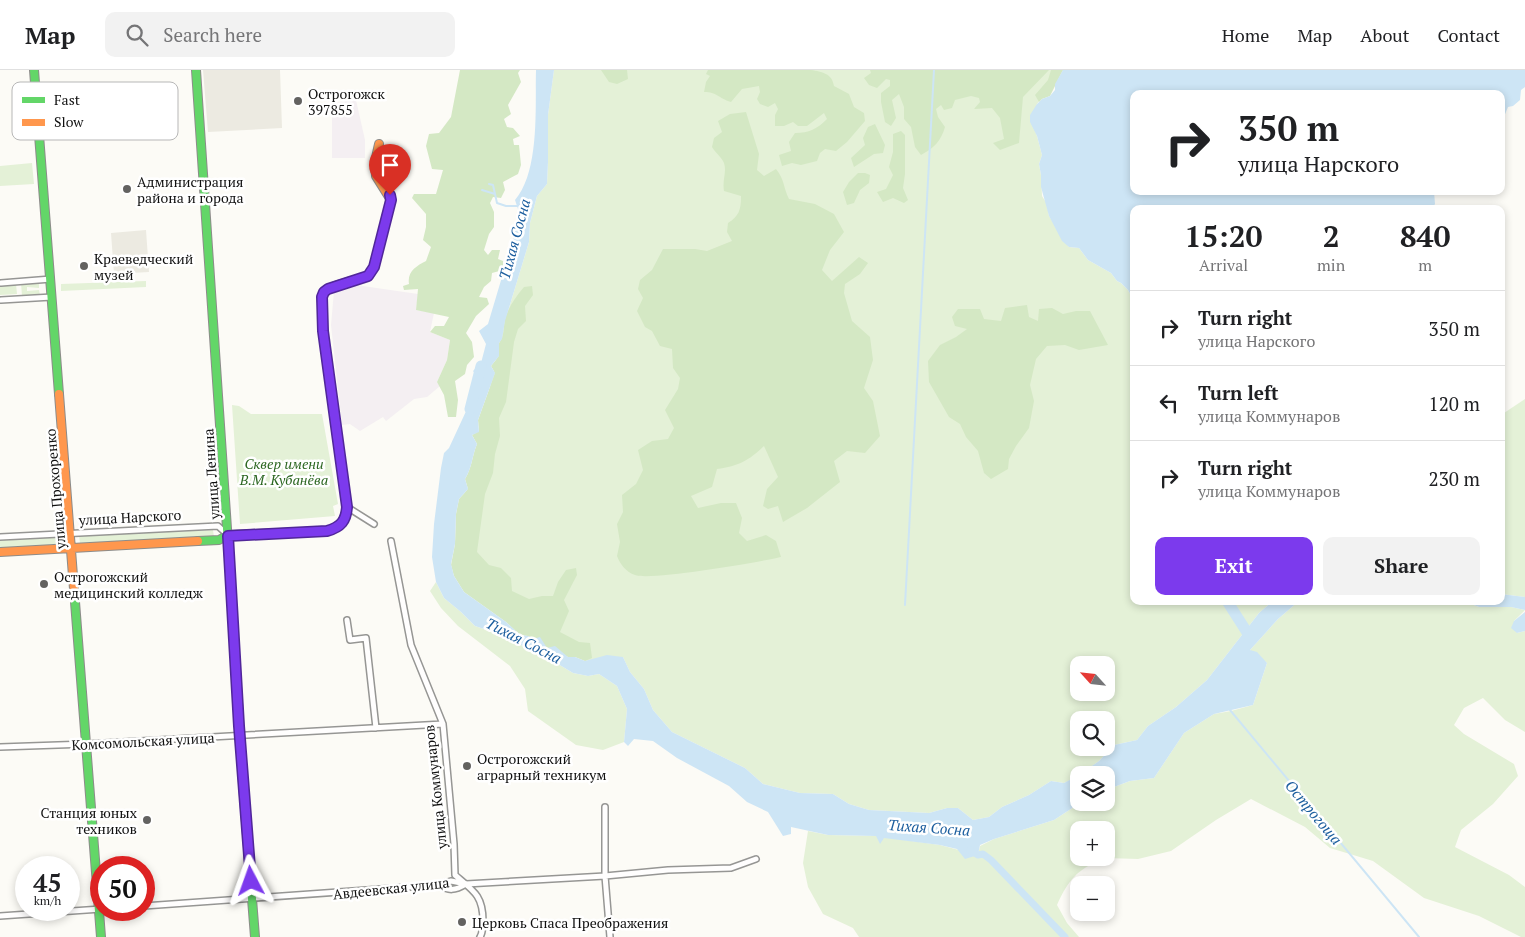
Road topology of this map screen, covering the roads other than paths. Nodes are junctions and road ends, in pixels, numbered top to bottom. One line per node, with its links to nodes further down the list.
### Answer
1 (196, 70): 12 (street, улица Ленина)
2 (40, 140): 4 (street, улица Прохоренко)
3 (379, 144): 8 (street)
4 (51, 279): 5 (street); 6 (street, улица Прохоренко)
5 (1, 283)
6 (52, 297): 7 (street); 10 (street, улица Прохоренко)
7 (1, 300)
8 (347, 507): 9 (street); 12 (street, улица Нарского)
9 (374, 524)
10 (71, 533): 11 (street, улица Нарского); 12 (street, улица Нарского); 14 (street, улица Прохоренко)
11 (0, 536)
12 (228, 536): 14 (street, улица Нарского); 19 (street, улица Ленина)
13 (391, 541): 17 (street, улица Коммунаров)
14 (72, 548): 15 (street, улица Нарского); 20 (street, улица Прохоренко)
15 (0, 552)
16 (347, 620): 18 (street)
17 (442, 724): 18 (street, Комсомольская улица); 26 (street, улица Коммунаров)
18 (376, 728): 19 (street, Комсомольская улица)
19 (240, 735): 20 (street, Комсомольская улица); 28 (street, улица Ленина)
20 (87, 744): 21 (street, Комсомольская улица); 23 (street, улица Прохоренко)
21 (0, 747)
22 (604, 807): 25 (street)
23 (96, 856)
24 (756, 859): 25 (street, Авдеевская улица)
25 (605, 876): 26 (street, Авдеевская улица); 36 (street)
26 (466, 884): 27 (street, Авдеевская улица); 27 (street); 35 (street, улица Коммунаров)
27 (437, 886): 28 (street, Авдеевская улица)
28 (253, 900): 29 (street, Авдеевская улица); 34 (street, улица Ленина)
29 (155, 905)
30 (90, 910): 31 (street)
31 (0, 916)
32 (100, 921): 33 (street, улица Прохоренко)
33 (101, 937)
34 (256, 937)
35 (480, 937)
36 (610, 937)

